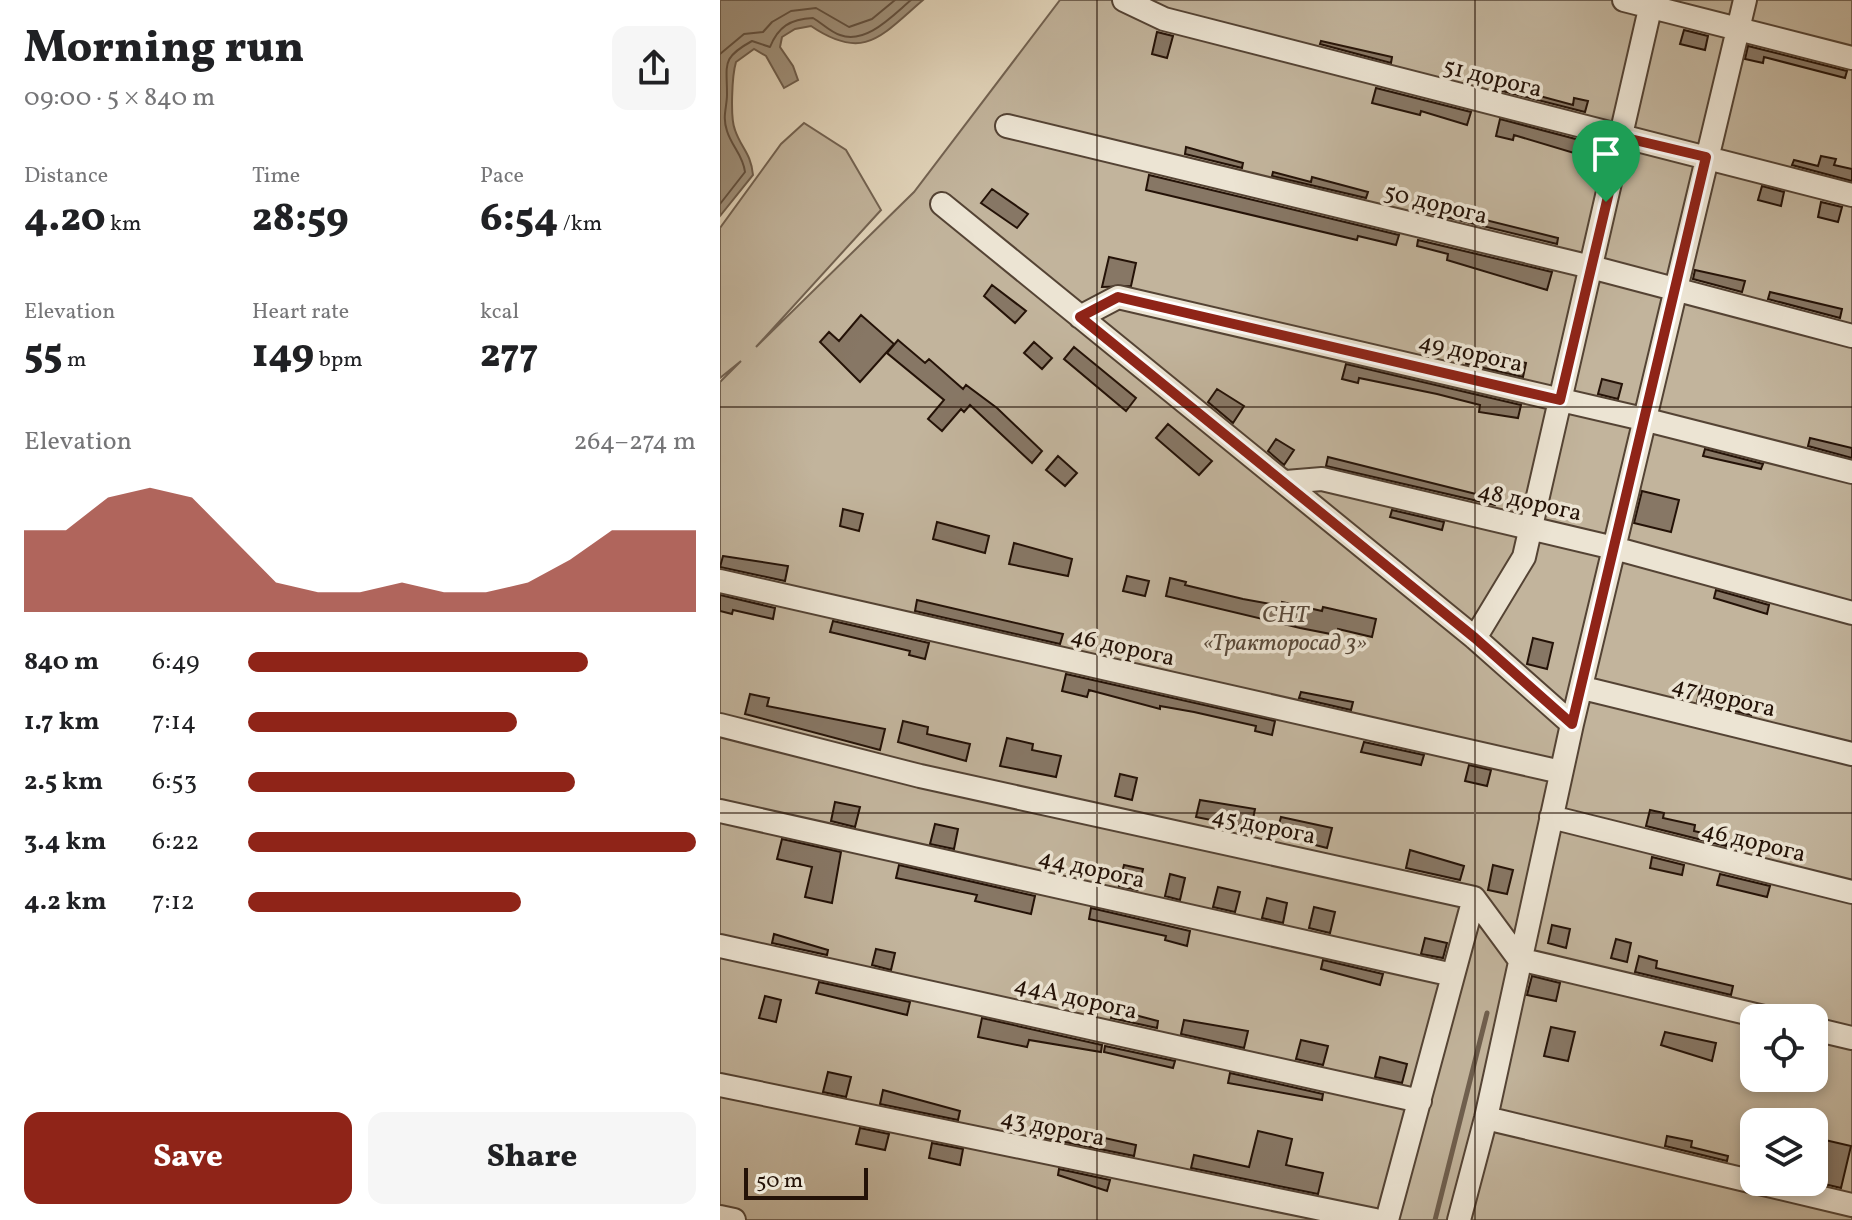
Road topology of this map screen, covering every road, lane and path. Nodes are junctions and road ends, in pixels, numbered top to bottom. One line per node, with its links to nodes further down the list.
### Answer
1 (1124, 0): 8 (street, 51 дорога)
2 (1624, 0): 4 (street)
3 (1745, 0): 5 (street)
4 (1651, 3): 5 (street); 8 (street)
5 (1738, 29): 6 (street); 9 (street)
6 (1852, 58)
7 (1007, 126): 12 (street, 50 дорога)
8 (1622, 137): 9 (street, 51 дорога); 12 (street)
9 (1706, 157): 10 (street, 51 дорога); 13 (street)
10 (1852, 195)
11 (942, 204): 14 (street)
12 (1591, 267): 13 (street, 50 дорога); 16 (street)
13 (1674, 289): 15 (street, 50 дорога); 17 (street)
14 (1080, 317): 16 (street, 49 дорога); 19 (street)
15 (1852, 336)
16 (1560, 400): 17 (street, 49 дорога); 20 (street)
17 (1643, 419): 18 (street, 49 дорога); 21 (street)
18 (1852, 472)
19 (1286, 482): 20 (street, 48 дорога); 24 (street)
20 (1530, 528): 21 (street, 48 дорога); 24 (street)
21 (1614, 548): 23 (street, 48 дорога); 25 (street)
22 (720, 581): 29 (street, 46 дорога)
23 (1852, 613)
24 (1475, 638): 26 (street)
25 (1583, 688): 26 (street); 28 (street, 47 дорога)
26 (1572, 724): 29 (street)
27 (720, 725): 33 (street, 45 дорога)
28 (1852, 754)
29 (1561, 772): 31 (street)
30 (720, 811): 36 (street, 44 дорога)
31 (1551, 817): 32 (street, 46 дорога); 35 (street)
32 (1852, 892)
33 (1474, 898): 35 (street); 36 (street)
34 (720, 946): 41 (street, 44А дорога)
35 (1519, 959): 37 (street); 42 (street)
36 (1453, 975): 41 (street)
37 (1740, 1011)
38 (1828, 1032): 39 (street)
39 (1852, 1038)
40 (720, 1085): 48 (street, 43 дорога)
41 (1420, 1101): 49 (street)
42 (1486, 1118): 43 (street); 50 (street)
43 (1740, 1178)
44 (1814, 1196): 45 (street)
45 (1852, 1205)
46 (720, 1217): 47 (street)
47 (734, 1220)
48 (1375, 1220)
49 (1387, 1220)
50 (1459, 1220)

